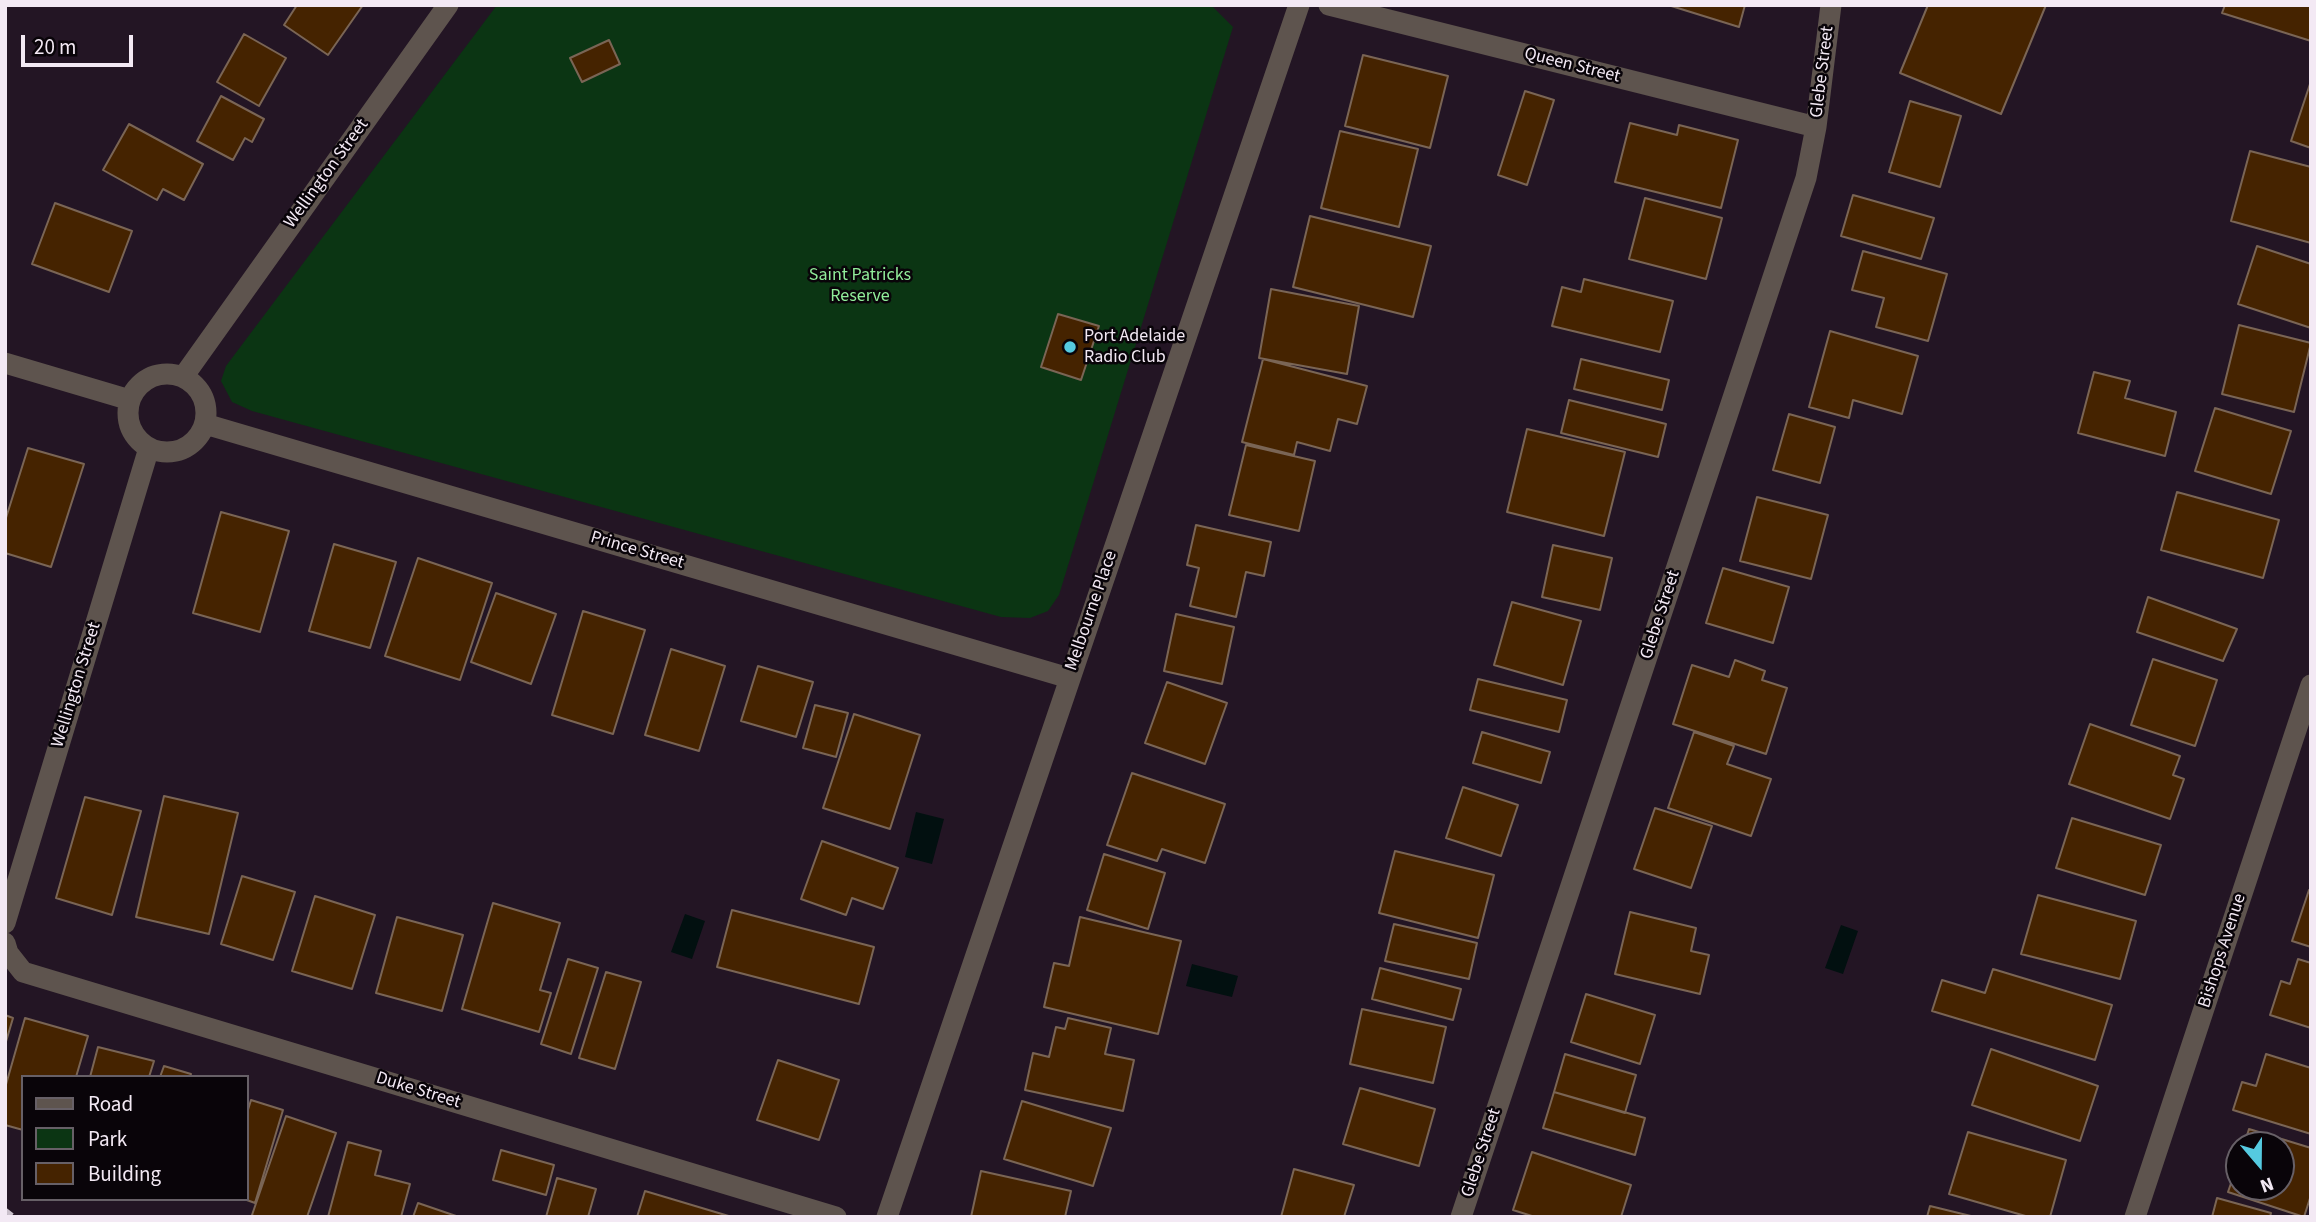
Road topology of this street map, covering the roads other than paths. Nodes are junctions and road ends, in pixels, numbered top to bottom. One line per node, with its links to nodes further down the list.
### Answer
1 (448, 5): 7 (street, Wellington Street)
2 (1299, 5): 11 (street, Melbourne Place)
3 (1329, 5): 5 (street, Queen Street)
4 (1831, 5): 5 (street, Glebe Street)
5 (1816, 127): 17 (street, Glebe Street)
6 (5, 363): 8 (street)
7 (183, 377): 8 (street); 9 (street)
8 (130, 400): 10 (street)
9 (205, 424): 10 (street); 11 (street, Prince Street)
10 (149, 448): 13 (street, Wellington Street)
11 (1069, 678): 16 (street, Melbourne Place)
12 (2311, 685): 18 (street, Bishops Avenue)
13 (5, 923)
14 (7, 948): 15 (street, Duke Street)
15 (836, 1217)
16 (887, 1217)
17 (1461, 1217)
18 (2135, 1217)

